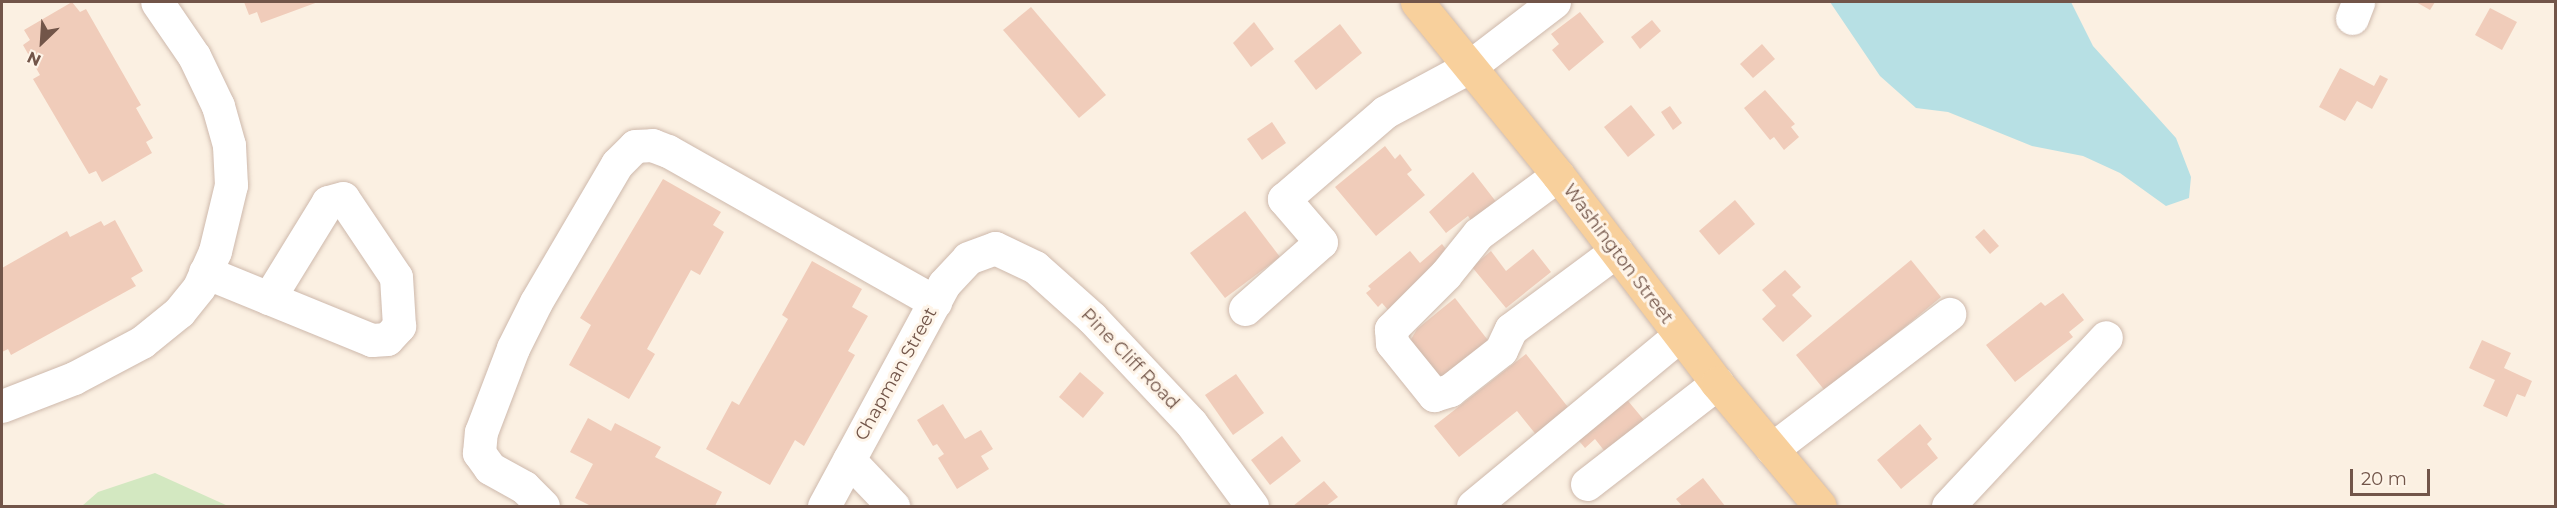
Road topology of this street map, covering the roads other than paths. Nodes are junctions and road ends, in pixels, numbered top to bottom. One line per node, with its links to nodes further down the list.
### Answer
1 (157, 2): 8 (street)
2 (1417, 2): 4 (main road, Washington Street)
3 (1554, 2): 4 (street)
4 (1469, 67): 5 (main road, Washington Street); 11 (street)
5 (1558, 175): 7 (main road, Washington Street); 7 (street)
6 (980, 251): 10 (street, Chapman Street); 24 (street, Pine Cliff Road)
7 (1616, 251): 13 (main road, Washington Street)
8 (205, 272): 9 (street); 16 (street)
9 (269, 298): 9 (street)
10 (935, 302): 18 (street, Chapman Street); 21 (street)
11 (1245, 309)
12 (1949, 315): 17 (street)
13 (1680, 335): 15 (main road, Washington Street); 25 (street)
14 (2106, 337): 26 (street)
15 (1717, 383): 17 (main road, Washington Street); 19 (street)
16 (2, 406)
17 (1772, 449): 20 (main road, Washington Street)
18 (849, 460): 22 (street, Chapman Street); 23 (street)
19 (1587, 484)
20 (1819, 506)
21 (543, 507)
22 (824, 507)
23 (893, 507)
24 (1252, 507)
25 (1473, 507)
26 (1948, 507)

